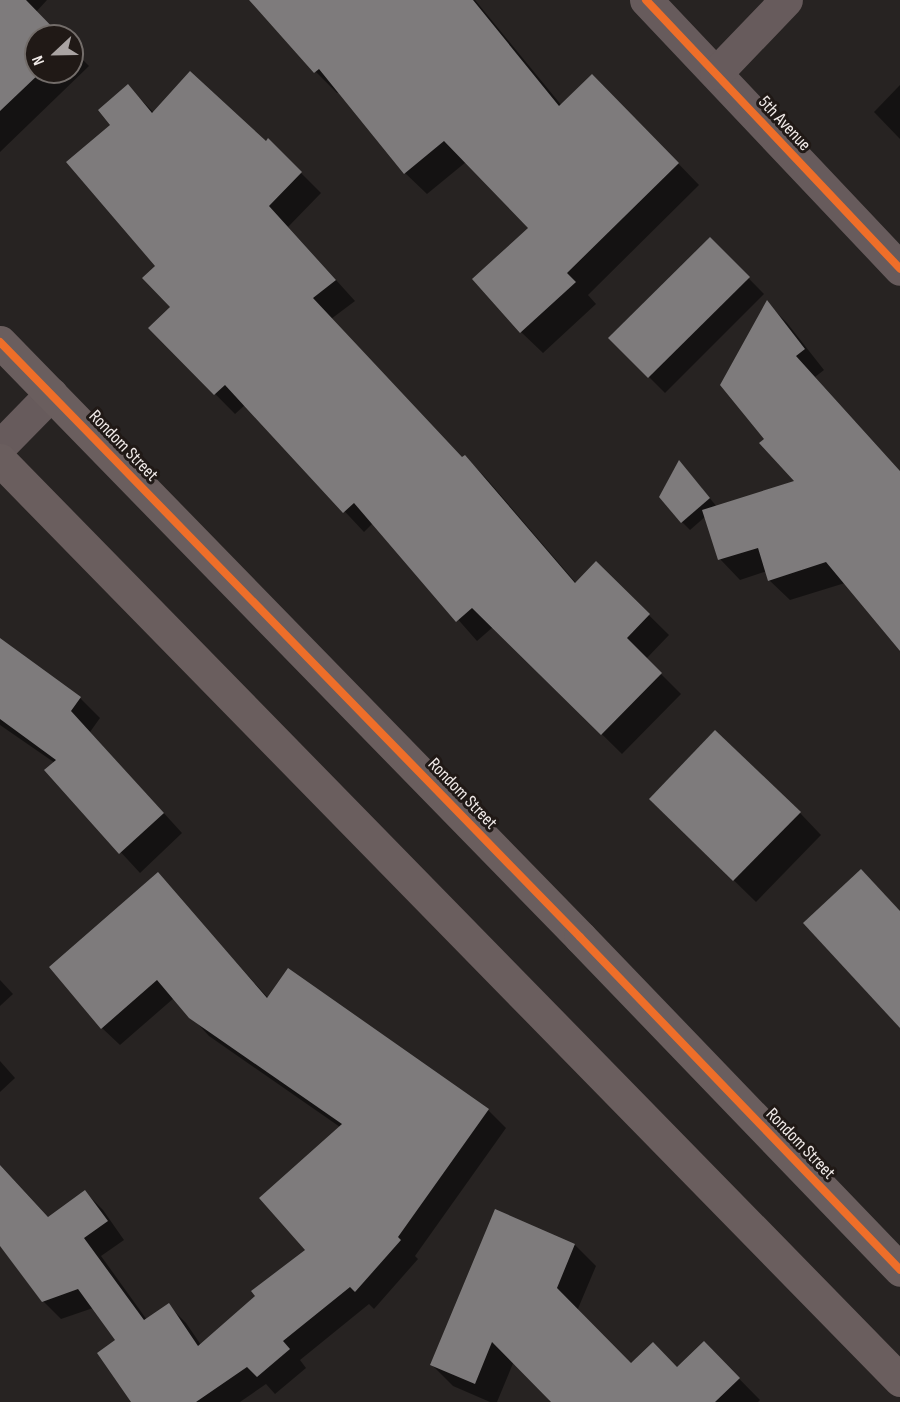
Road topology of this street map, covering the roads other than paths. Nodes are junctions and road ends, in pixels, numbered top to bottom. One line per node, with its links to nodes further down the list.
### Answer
1 (646, 0): 3 (street, 5th Avenue)
2 (786, 0): 3 (street)
3 (716, 74): 4 (street, 5th Avenue)
4 (900, 269)
5 (0, 342): 6 (street, Rondom Street)
6 (51, 394): 7 (street); 9 (street, Rondom Street)
7 (0, 447)
8 (0, 460): 10 (street)
9 (900, 1270)
10 (900, 1380)

